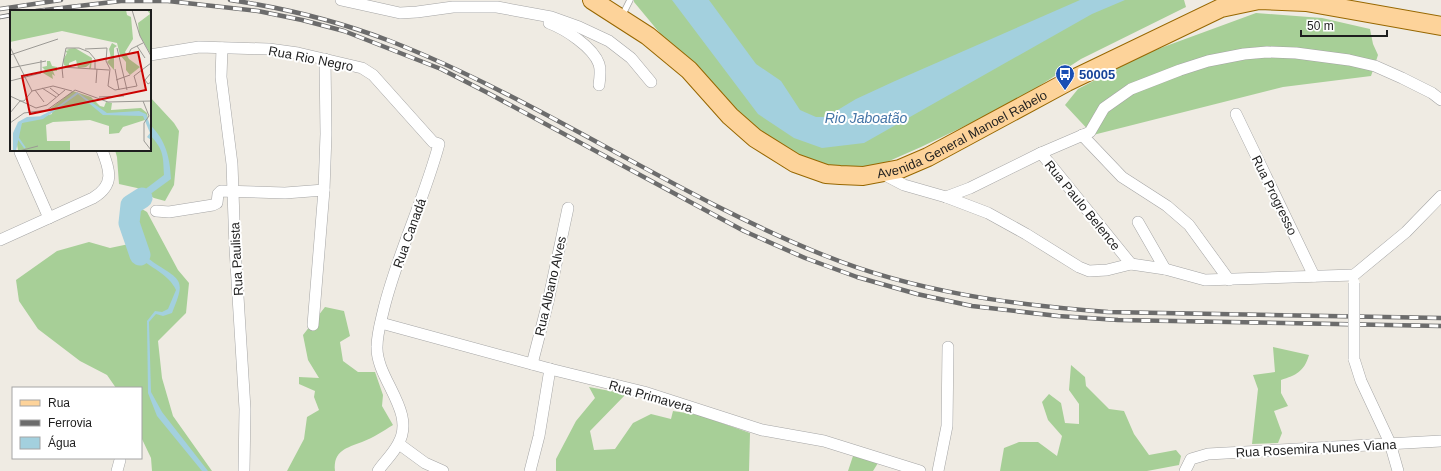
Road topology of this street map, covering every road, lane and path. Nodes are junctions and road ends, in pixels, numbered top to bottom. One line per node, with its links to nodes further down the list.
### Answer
1 (341, 0): 4 (street)
2 (630, 0): 5 (lane)
3 (597, 1): 5 (main road, Avenida General Manoel Rabelo)
4 (515, 9): 10 (street); 11 (street)
5 (621, 18): 19 (main road, Avenida General Manoel Rabelo)
6 (1441, 26): 19 (main road, Avenida General Manoel Rabelo)
7 (222, 48): 8 (street, Rua Rio Negro); 9 (street, Rua Rio Negro); 21 (street, Rua Paulista)
8 (151, 55)
9 (325, 59): 15 (street, Rua Rio Negro); 20 (street)
10 (651, 82)
11 (599, 85)
12 (1441, 100): 14 (street)
13 (1236, 114): 31 (street, Rua Progresso)
14 (1082, 135): 18 (street); 33 (street)
15 (439, 144): 34 (street, Rua Canadá)
16 (102, 151): 26 (street)
17 (20, 152): 26 (street)
18 (1041, 153): 22 (street, Rua Paulo Belence); 29 (street, Rua Paulo Belence)
19 (879, 172): 22 (street)
20 (324, 190): 21 (street); 35 (street)
21 (233, 191): 25 (street); 42 (street, Rua Paulista)
22 (946, 196): 29 (street)
23 (1441, 196): 32 (street)
24 (568, 208): 37 (street, Rua Albano Alves)
25 (156, 211)
26 (49, 218): 28 (street)
27 (1138, 222): 30 (street)
28 (0, 240)
29 (1131, 264): 30 (street)
30 (1165, 269): 33 (street)
31 (1314, 276): 32 (street); 33 (street)
32 (1354, 279): 40 (street, bridge)
33 (1229, 280)
34 (381, 323): 37 (street, Rua Primavera); 41 (street, Rua Canadá)
35 (313, 325)
36 (948, 347): 47 (street)
37 (532, 364): 38 (street, Rua Primavera)
38 (550, 369): 45 (street); 46 (street, Rua Primavera)
39 (1441, 441): 40 (street, Rua Rosemira Nunes Viana)
40 (1390, 443): 48 (street, Rua Rosemira Nunes Viana); 49 (street)
41 (399, 444): 43 (street); 44 (street)
42 (244, 471)
43 (378, 471)
44 (443, 471)
45 (530, 471)
46 (920, 471)
47 (938, 471)
48 (1185, 471)
49 (1398, 471)

